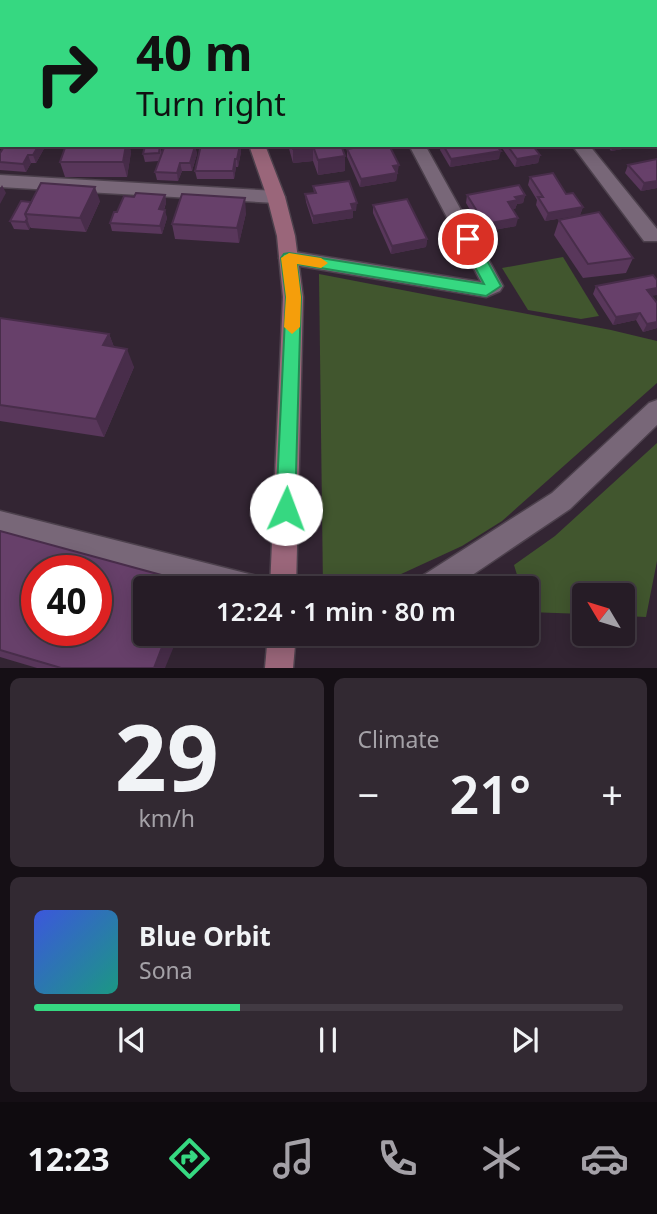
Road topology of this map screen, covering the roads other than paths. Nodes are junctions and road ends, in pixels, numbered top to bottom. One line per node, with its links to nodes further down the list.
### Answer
1 (258, 147): 5 (street)
2 (418, 147): 7 (street)
3 (582, 147): 6 (street)
4 (0, 181): 5 (street)
5 (276, 197): 7 (street)
6 (657, 235)
7 (289, 258): 11 (street)
8 (657, 410): 12 (street)
9 (0, 523): 10 (street)
10 (206, 576)
11 (283, 576)
12 (447, 576)
13 (281, 646): 14 (street)
14 (279, 668)

